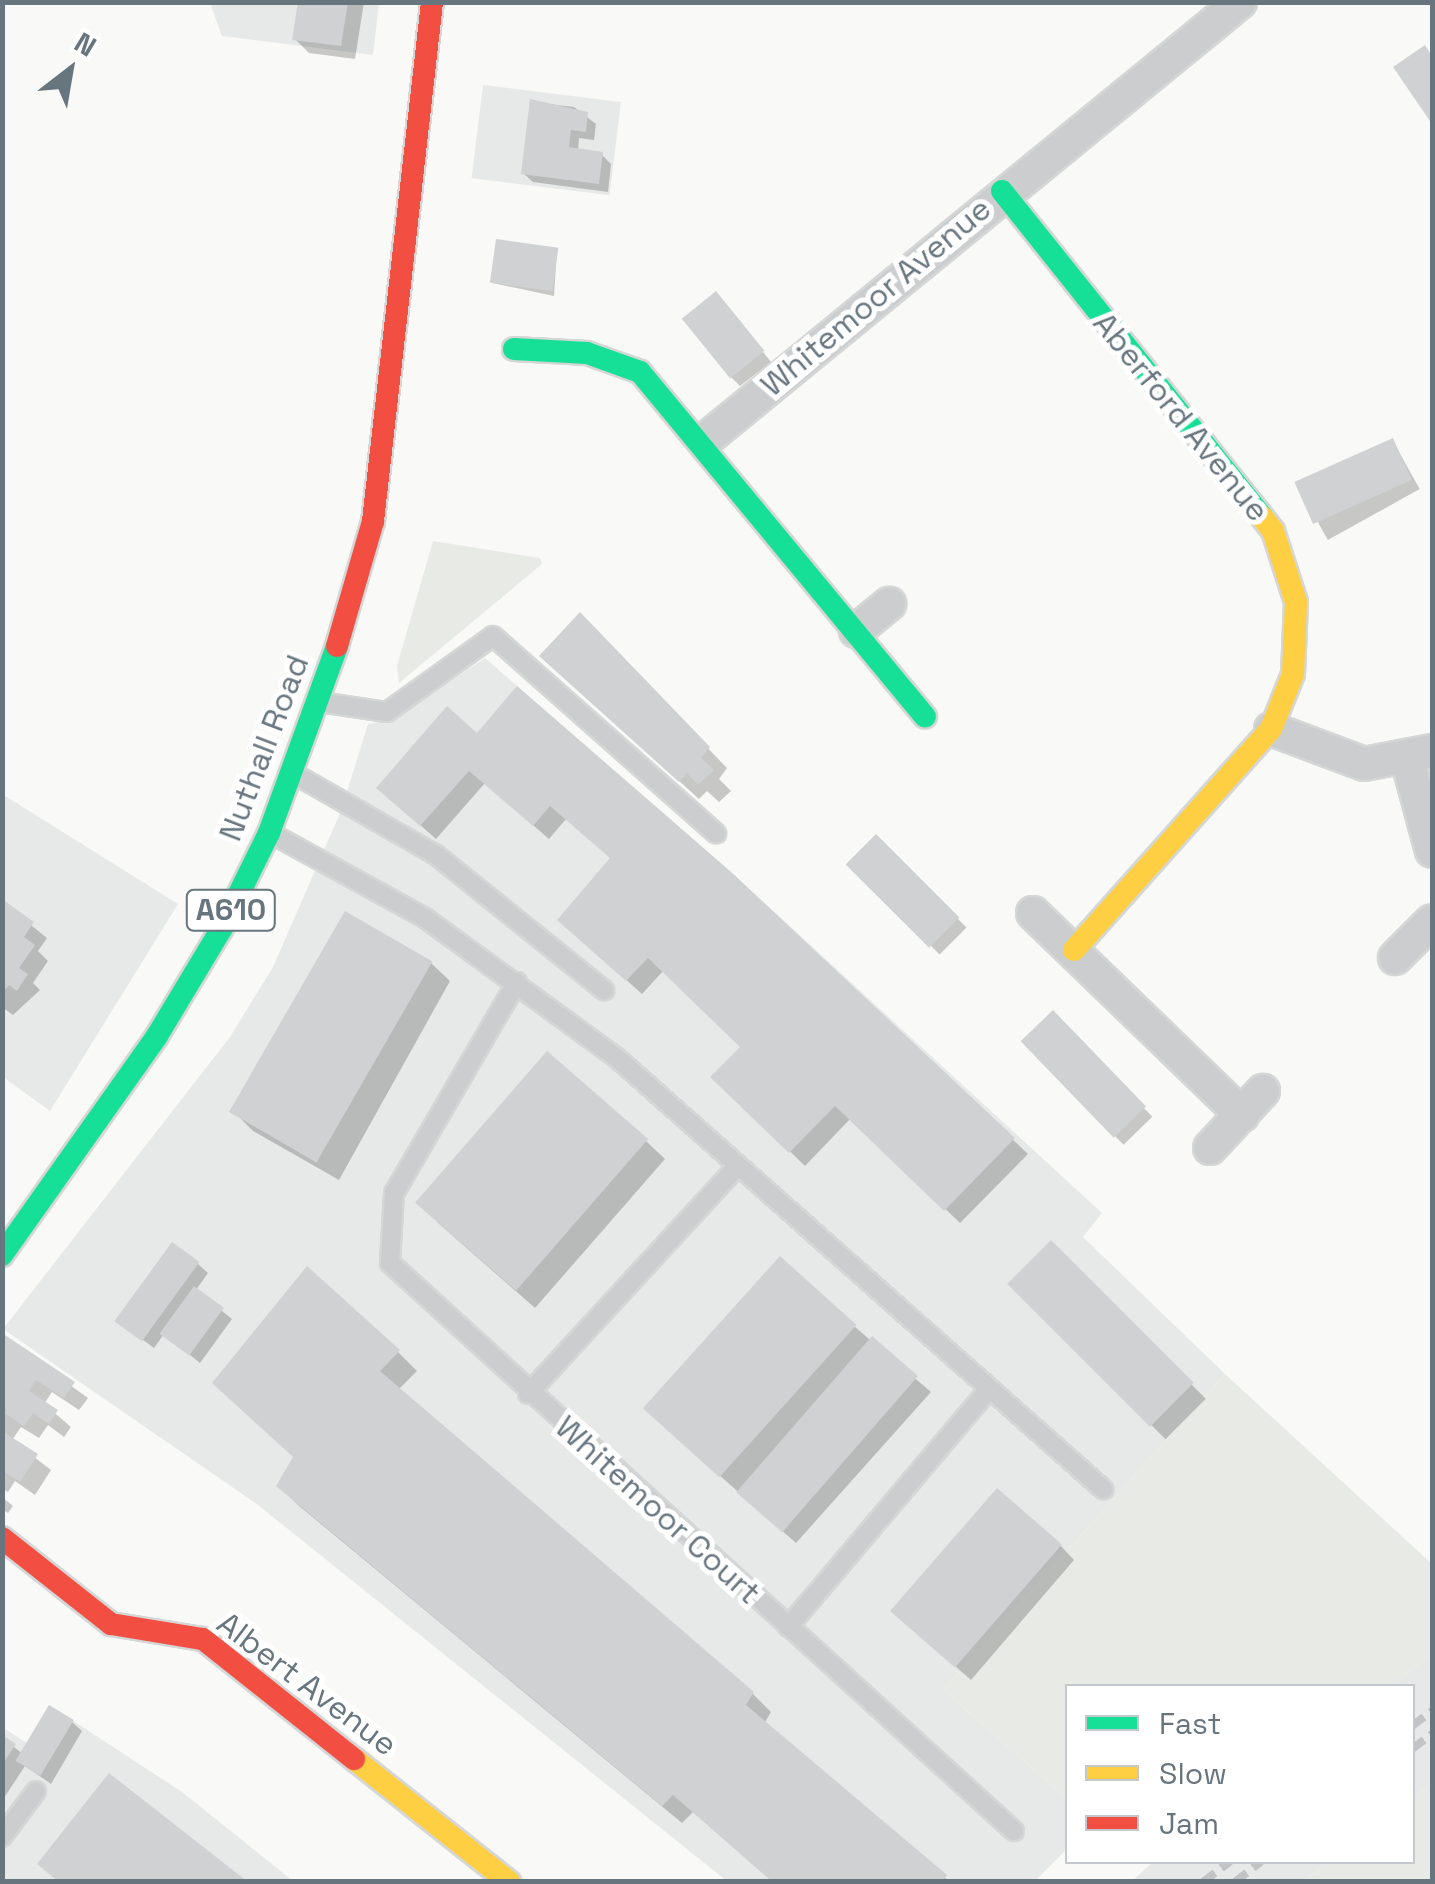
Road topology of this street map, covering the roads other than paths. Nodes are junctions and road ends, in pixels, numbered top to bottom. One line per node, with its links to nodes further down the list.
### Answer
1 (432, 2): 5 (street, Nuthall Road / A610)
2 (1240, 2): 4 (street, Whitemoor Avenue)
3 (450, 74): 5 (street, Nuthall Road / A610)
4 (1002, 191): 7 (street, Whitemoor Avenue); 12 (street, Aberford Avenue)
5 (399, 318): 10 (street, Nuthall Road / A610)
6 (514, 348): 7 (street)
7 (704, 441): 9 (street)
8 (889, 604): 9 (street)
9 (856, 631): 11 (street)
10 (321, 702): 14 (street, Nuthall Road / A610); 16 (lane)
11 (925, 717)
12 (1271, 729): 13 (street); 20 (street, Aberford Avenue)
13 (1420, 754): 17 (street)
14 (293, 773): 15 (street, Nuthall Road / A610); 23 (lane)
15 (270, 833): 22 (lane); 26 (street, Nuthall Road / A610)
16 (716, 833)
17 (1432, 850)
18 (1034, 913): 20 (street)
19 (1432, 922): 21 (street)
20 (1074, 950): 24 (street)
21 (1394, 958)
22 (517, 982): 25 (lane); 28 (lane, Whitemoor Court)
23 (604, 990)
24 (1210, 1148)
25 (738, 1166): 27 (lane); 28 (lane, Whitemoor Court)
26 (7, 1240)
27 (989, 1389): 29 (lane); 31 (lane, Whitemoor Court)
28 (528, 1394): 31 (lane, Whitemoor Court)
29 (1103, 1489)
30 (2, 1538): 35 (street, Albert Avenue)
31 (788, 1627): 33 (lane, Whitemoor Court)
32 (36, 1791): 34 (lane)
33 (1014, 1831)
34 (2, 1837)
35 (509, 1882)

